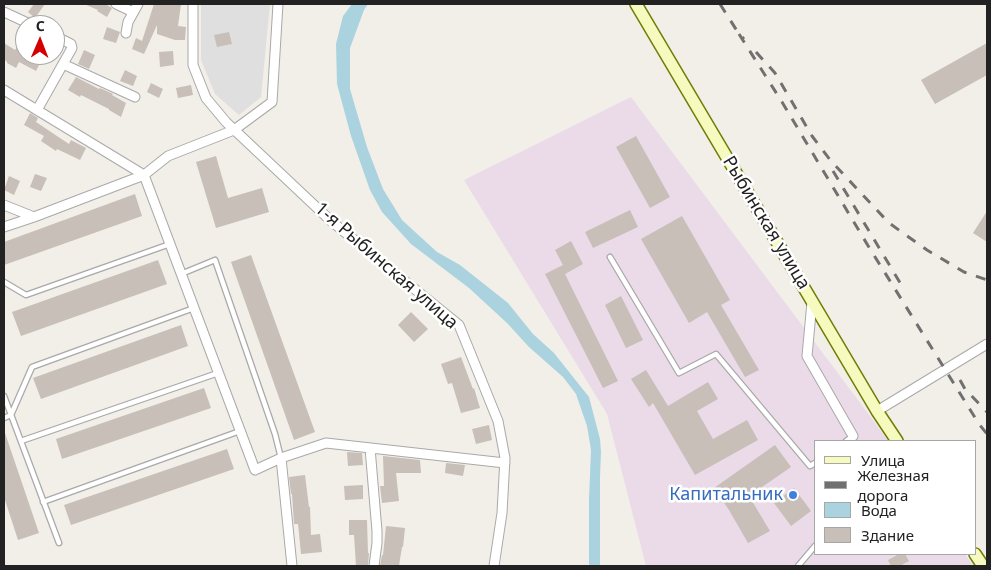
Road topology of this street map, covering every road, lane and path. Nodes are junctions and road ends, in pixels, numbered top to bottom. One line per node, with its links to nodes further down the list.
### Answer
1 (116, 4): 6 (street)
2 (138, 4): 6 (street)
3 (192, 4): 15 (street, 1-я Рыбинская улица)
4 (278, 4): 15 (street)
5 (636, 4): 24 (main road, Рыбинская улица)
6 (133, 12): 7 (street)
7 (126, 33)
8 (65, 41): 9 (street)
9 (65, 60)
10 (62, 65): 14 (street)
11 (65, 65): 13 (street)
12 (4, 90): 14 (street)
13 (135, 97)
14 (37, 110): 16 (street)
15 (234, 130): 16 (street); 38 (street, 1-я Рыбинская улица)
16 (144, 175): 18 (street); 20 (street)
17 (4, 205): 18 (street)
18 (34, 217): 19 (street)
19 (4, 227)
20 (170, 244): 22 (street); 23 (lane)
21 (610, 257): 39 (lane)
22 (181, 274): 25 (street); 37 (lane)
23 (4, 282)
24 (812, 302): 29 (main road, Рыбинская улица); 33 (street)
25 (194, 308): 27 (street); 30 (lane)
26 (987, 344): 29 (street)
27 (218, 373): 32 (street); 35 (lane)
28 (4, 396): 30 (lane)
29 (877, 411): 34 (main road, Рыбинская улица)
30 (11, 415): 31 (lane); 35 (lane)
31 (4, 418)
32 (240, 431): 37 (street); 40 (lane)
33 (850, 440)
34 (897, 440)
35 (21, 441): 40 (lane)
36 (370, 448): 37 (street); 38 (street); 45 (street)
37 (282, 458): 44 (street)
38 (505, 463): 46 (street, 1-я Рыбинская улица)
39 (814, 464)
40 (44, 502): 41 (lane)
41 (59, 543)
42 (814, 547): 47 (lane)
43 (976, 555): 48 (main road)
44 (292, 566)
45 (374, 566)
46 (494, 566)
47 (798, 566)
48 (983, 566)

